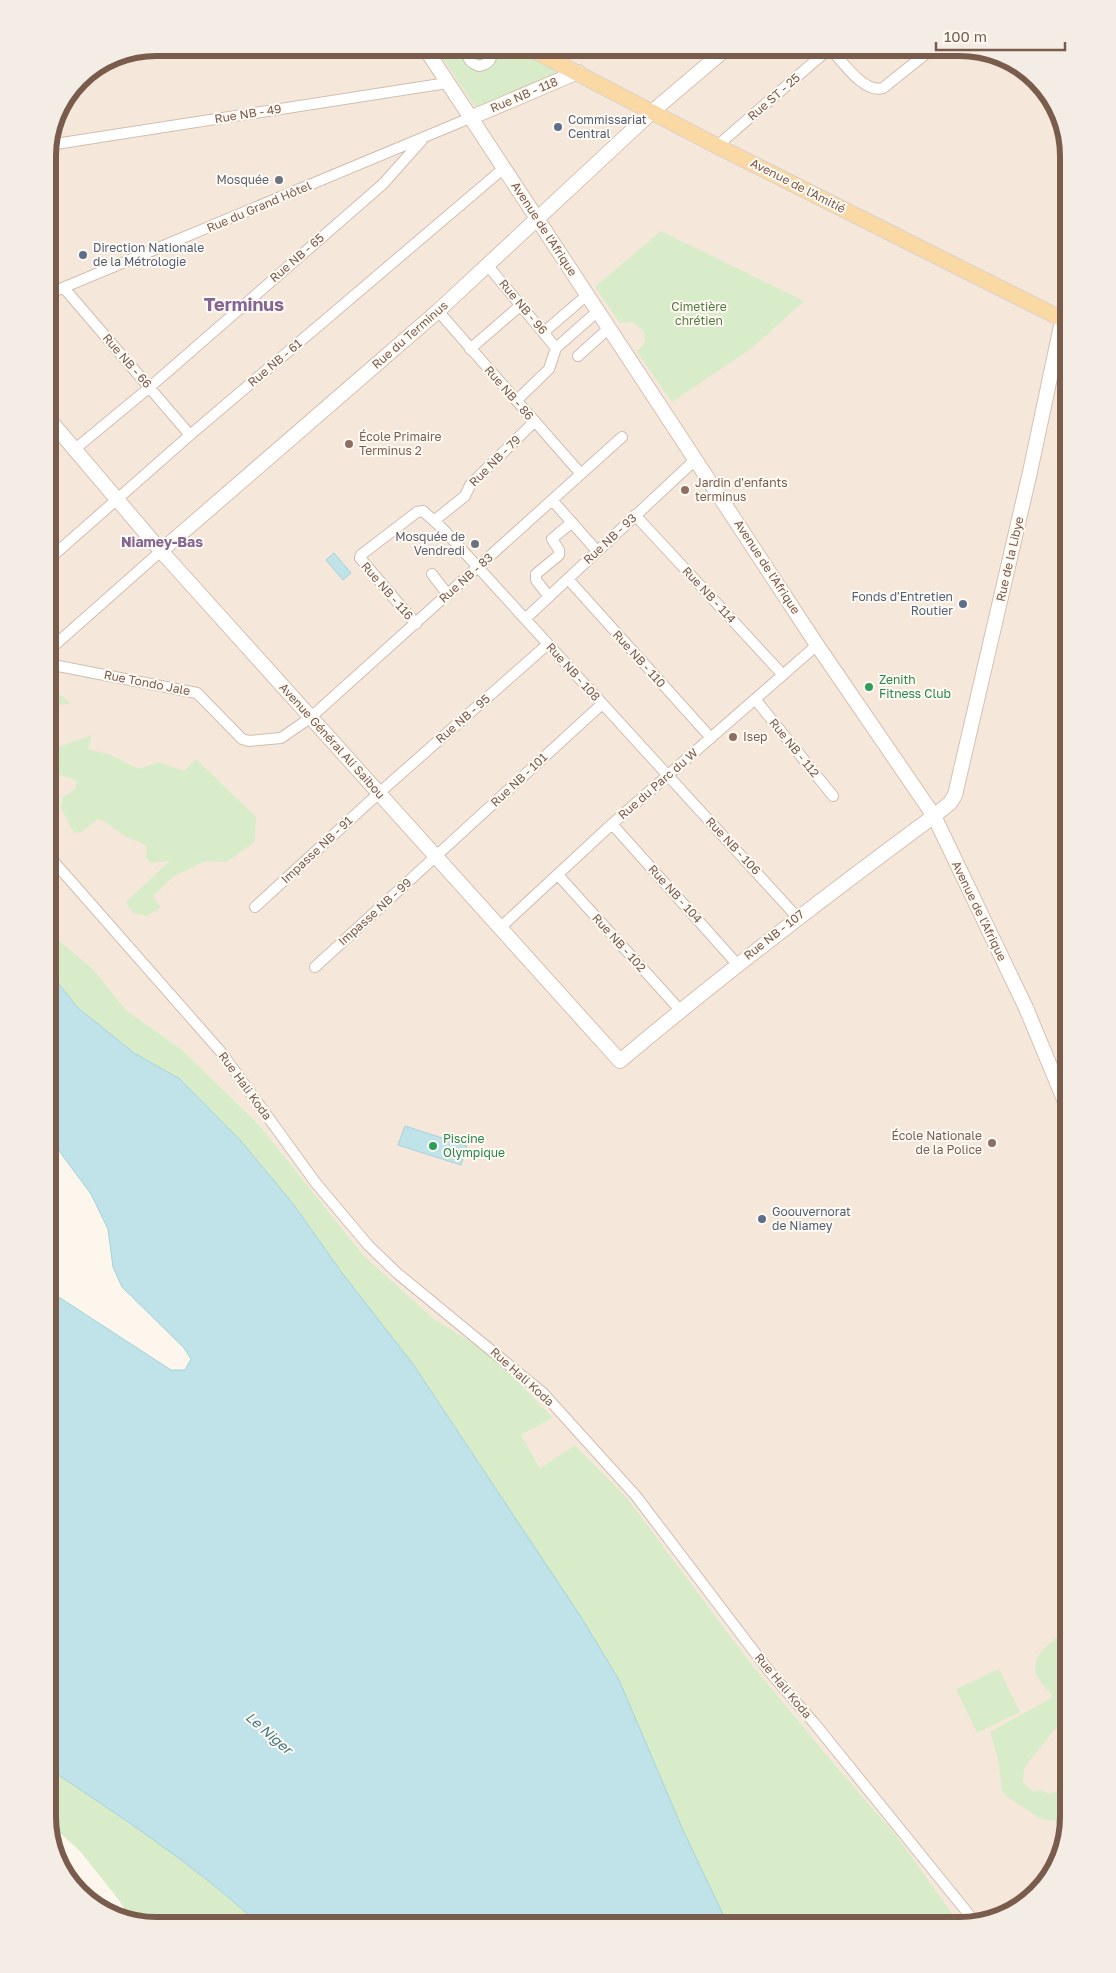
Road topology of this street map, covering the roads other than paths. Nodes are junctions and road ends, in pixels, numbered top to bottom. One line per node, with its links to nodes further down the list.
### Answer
1 (429, 56): 10 (street, Avenue de l'Afrique)
2 (467, 56): 3 (street)
3 (492, 56)
4 (546, 56): 9 (main road, Avenue de l'Amitié)
5 (717, 56): 11 (street, Rue du Terminus)
6 (821, 56): 15 (street, Rue ST - 25)
7 (837, 56): 8 (street)
8 (923, 56)
9 (578, 72): 11 (main road, Avenue de l'Amitié); 12 (street, Rue NB - 118)
10 (447, 82): 12 (street, Avenue de l'Afrique); 14 (street, Rue NB - 49)
11 (653, 111): 15 (main road, Avenue de l'Amitié); 17 (street, Rue du Terminus)
12 (470, 118): 13 (street, Rue du Grand Hôtel); 16 (street, Avenue de l'Afrique)
13 (423, 139): 19 (street, Rue du Grand Hôtel); 32 (street, Rue NB - 65)
14 (57, 144)
15 (717, 146): 25 (main road, Avenue de l'Amitié)
16 (504, 168): 17 (street, Avenue de l'Afrique); 36 (street, Rue NB - 61)
17 (538, 219): 18 (street, Rue du Terminus); 21 (street, Avenue de l'Afrique)
18 (488, 266): 22 (street, Rue NB - 96); 23 (street, Rue du Terminus)
19 (64, 288): 20 (street, Rue du Grand Hôtel); 32 (street, Rue NB - 66)
20 (56, 291)
21 (587, 295): 24 (street, Avenue de l'Afrique); 27 (street)
22 (522, 305): 27 (street, Rue NB - 96); 30 (street)
23 (438, 310): 30 (street, Rue NB - 86); 46 (street, Rue du Terminus)
24 (598, 311): 26 (street, Avenue de l'Afrique); 29 (street)
25 (1060, 318)
26 (609, 328): 31 (street); 39 (street, Avenue de l'Afrique)
27 (544, 332): 29 (street, Rue NB - 96)
28 (1060, 343): 69 (street, Rue de la Libye)
29 (556, 348): 33 (street)
30 (470, 349): 33 (street, Rue NB - 86)
31 (578, 356)
32 (150, 387): 36 (street, Rue NB - 66); 38 (street, Rue NB - 65)
33 (517, 400): 34 (street, Rue NB - 86)
34 (534, 422): 40 (street, Rue NB - 86); 44 (street, Rue NB - 79)
35 (56, 428): 38 (street, Avenue Général Ali Saibou)
36 (190, 435): 41 (street, Rue NB - 61)
37 (622, 437): 40 (street, Rue NB - 83)
38 (74, 449): 41 (street, Avenue Général Ali Saibou)
39 (696, 459): 43 (street, Rue NB - 93); 59 (street, Avenue de l'Afrique)
40 (581, 474): 42 (street, Rue NB - 83)
41 (116, 499): 46 (street, Avenue Général Ali Saibou); 48 (street, Rue NB - 61)
42 (552, 500): 45 (street); 50 (street, Rue NB - 83)
43 (635, 515): 47 (street, Rue NB - 93); 61 (street, Rue NB - 114)
44 (434, 520): 49 (street, Rue NB - 108); 50 (street, Rue NB - 108)
45 (571, 523): 47 (street); 54 (street)
46 (162, 551): 57 (street); 64 (street, Avenue Général Ali Saibou)
47 (597, 551): 52 (street, Rue NB - 93)
48 (56, 553)
49 (360, 557): 56 (street, Rue NB - 116)
50 (478, 568): 53 (street, Rue NB - 83); 55 (street, Rue NB - 108)
51 (432, 574): 53 (street)
52 (568, 579): 54 (street, Rue NB - 93); 65 (street, Rue NB - 110)
53 (448, 595): 56 (street, Rue NB - 83)
54 (549, 597): 55 (street, Rue NB - 93)
55 (524, 619): 58 (street, Rue NB - 108)
56 (416, 624): 64 (street, Rue NB - 83)
57 (56, 644)
58 (548, 644): 63 (street, Rue NB - 108); 67 (street, Rue NB - 95)
59 (818, 645): 61 (street, Rue du Parc du W); 69 (street, Avenue de l'Afrique)
60 (56, 666): 64 (street, Rue Tondo Jale)
61 (783, 675): 62 (street, Rue du Parc du W)
62 (755, 699): 65 (street, Rue du Parc du W); 68 (street, Rue NB - 112)
63 (602, 704): 66 (street, Rue NB - 108); 71 (street, Rue NB - 101)
64 (310, 718): 67 (street, Avenue Général Ali Saibou)
65 (711, 738): 66 (street, Rue du Parc du W)
66 (668, 775): 70 (street, Rue du Parc du W); 75 (street, Rue NB - 106)
67 (379, 793): 71 (street, Avenue Général Ali Saibou); 74 (street, Impasse NB - 91)
68 (833, 796)
69 (934, 816): 75 (street, Rue NB - 107); 81 (street, Avenue de l'Afrique)
70 (612, 824): 73 (street, Rue du Parc du W); 77 (street, Rue NB - 104)
71 (436, 856): 76 (street, Avenue Général Ali Saibou); 78 (street, Impasse NB - 99)
72 (56, 864): 82 (street, Rue Hali Koda)
73 (558, 875): 76 (street, Rue du Parc du W); 79 (street, Rue NB - 102)
74 (255, 907)
75 (798, 916): 77 (street, Rue NB - 107)
76 (501, 927): 80 (street, Avenue Général Ali Saibou)
77 (737, 964): 79 (street, Rue NB - 107)
78 (315, 968)
79 (680, 1010): 80 (street, Rue NB - 107)
80 (620, 1061)
81 (1060, 1090)
82 (970, 1916)

